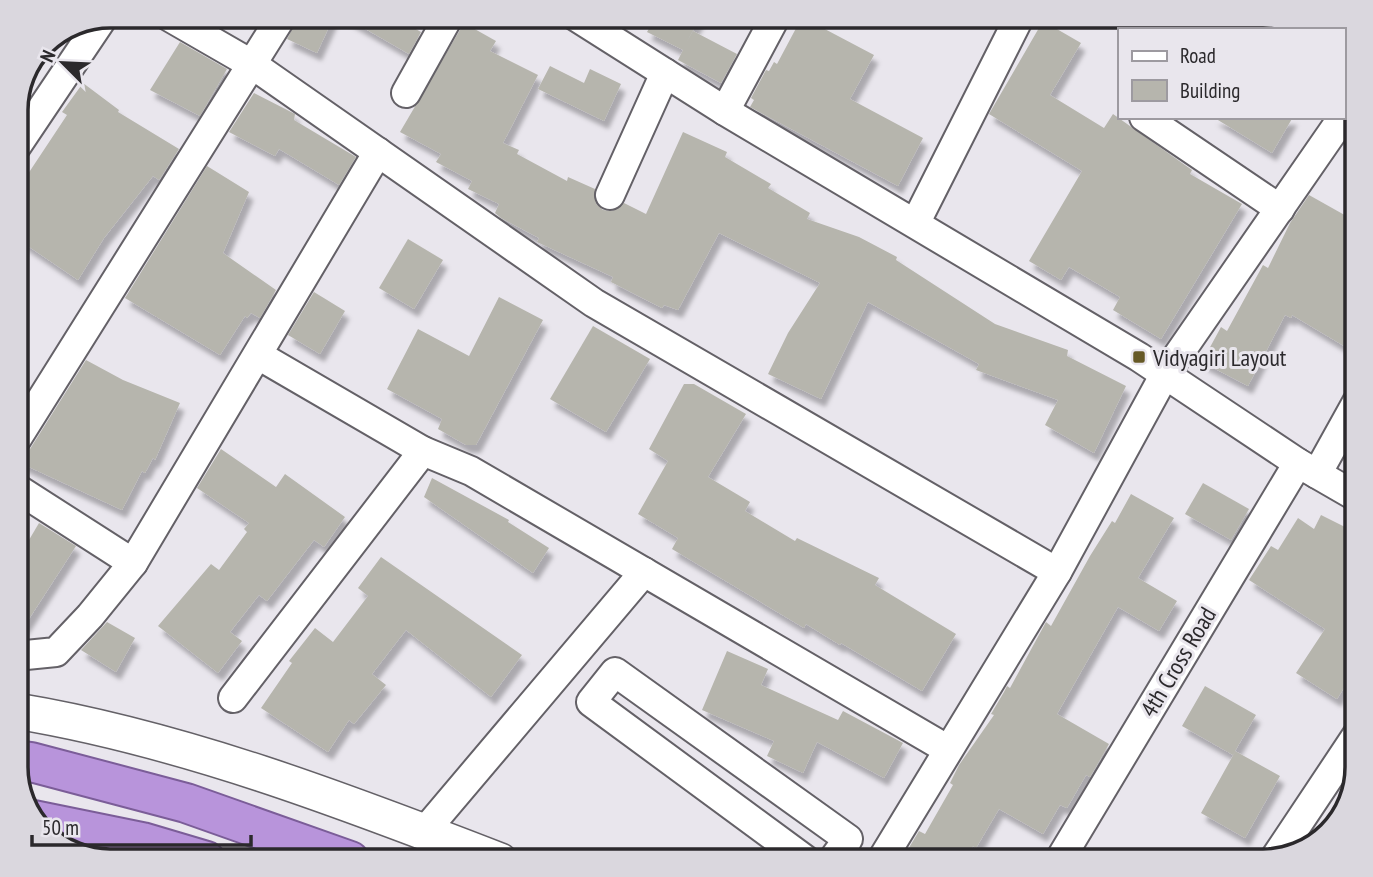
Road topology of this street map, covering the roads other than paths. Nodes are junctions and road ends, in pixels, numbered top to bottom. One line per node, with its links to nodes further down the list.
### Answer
1 (189, 28): 8 (street)
2 (275, 28): 8 (street)
3 (442, 28): 10 (street)
4 (616, 28): 9 (street)
5 (770, 28): 11 (street)
6 (1014, 28): 18 (street)
7 (95, 30): 14 (street)
8 (253, 65): 15 (street); 22 (street)
9 (665, 73): 11 (street); 16 (street)
10 (406, 93)
11 (725, 111): 18 (street)
12 (1147, 119): 17 (street)
13 (1342, 119): 17 (street)
14 (28, 130)
15 (378, 152): 19 (street); 29 (street)
16 (610, 195)
17 (1280, 209): 20 (street)
18 (916, 222): 20 (street)
19 (258, 355): 23 (street); 27 (street)
20 (1165, 374): 24 (street); 29 (street)
21 (1345, 418): 24 (street, 4th Cross Road)
22 (28, 421)
23 (423, 451): 28 (street); 33 (street)
24 (1308, 468): 25 (street); 47 (street, 4th Cross Road)
25 (1345, 490)
26 (28, 496): 27 (street)
27 (133, 564): 30 (street)
28 (644, 572): 31 (street); 35 (street)
29 (1057, 572): 35 (street)
30 (28, 655)
31 (571, 657): 32 (street); 39 (street)
32 (603, 686): 44 (street); 45 (street)
33 (233, 698)
34 (28, 713): 39 (street)
35 (947, 749): 46 (street)
36 (1345, 753): 40 (street)
37 (28, 762): 42 (highway)
38 (50, 823): 41 (highway)
39 (424, 832): 43 (street)
40 (1283, 846)
41 (166, 849)
42 (316, 849)
43 (469, 849)
44 (791, 849)
45 (841, 849)
46 (888, 849)
47 (1067, 849)

